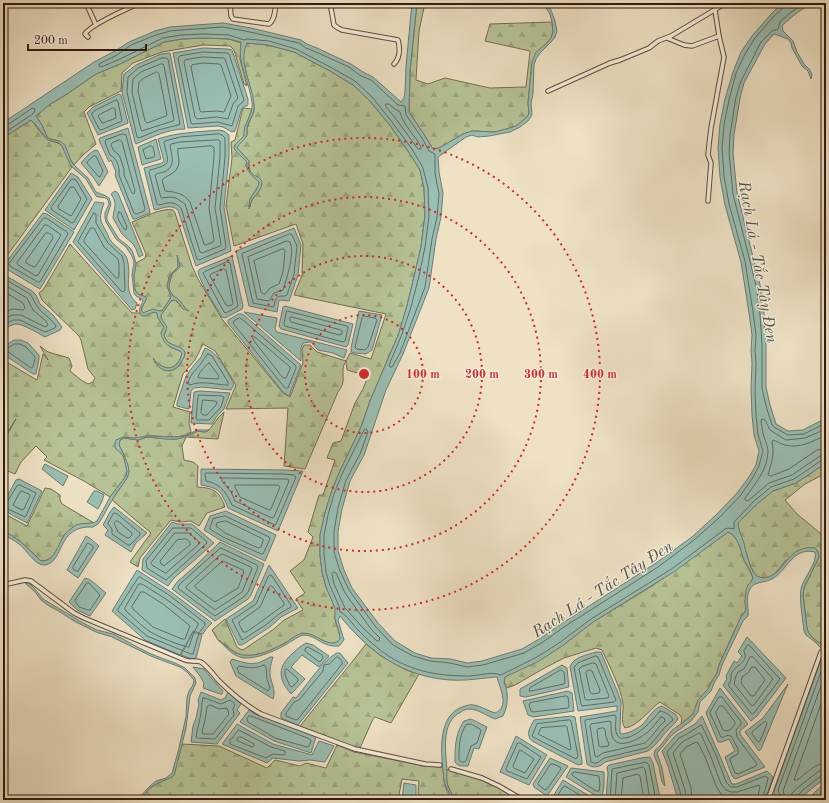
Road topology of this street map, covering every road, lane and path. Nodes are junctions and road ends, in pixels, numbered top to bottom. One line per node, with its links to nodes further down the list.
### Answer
1 (86, 3): 9 (street)
2 (140, 3): 9 (street)
3 (217, 3): 7 (street)
4 (276, 3): 7 (street)
5 (330, 3): 13 (street)
6 (726, 3): 8 (street)
7 (230, 4)
8 (715, 10): 10 (street); 12 (street)
9 (96, 25): 11 (street)
10 (719, 36): 12 (street); 15 (street)
11 (88, 38)
12 (667, 38): 14 (street)
13 (394, 64)
14 (548, 91)
15 (708, 201)
16 (3, 585): 18 (street)
17 (820, 652): 21 (street)
18 (440, 765)
19 (451, 769): 20 (street)
20 (523, 800)
21 (768, 800)

